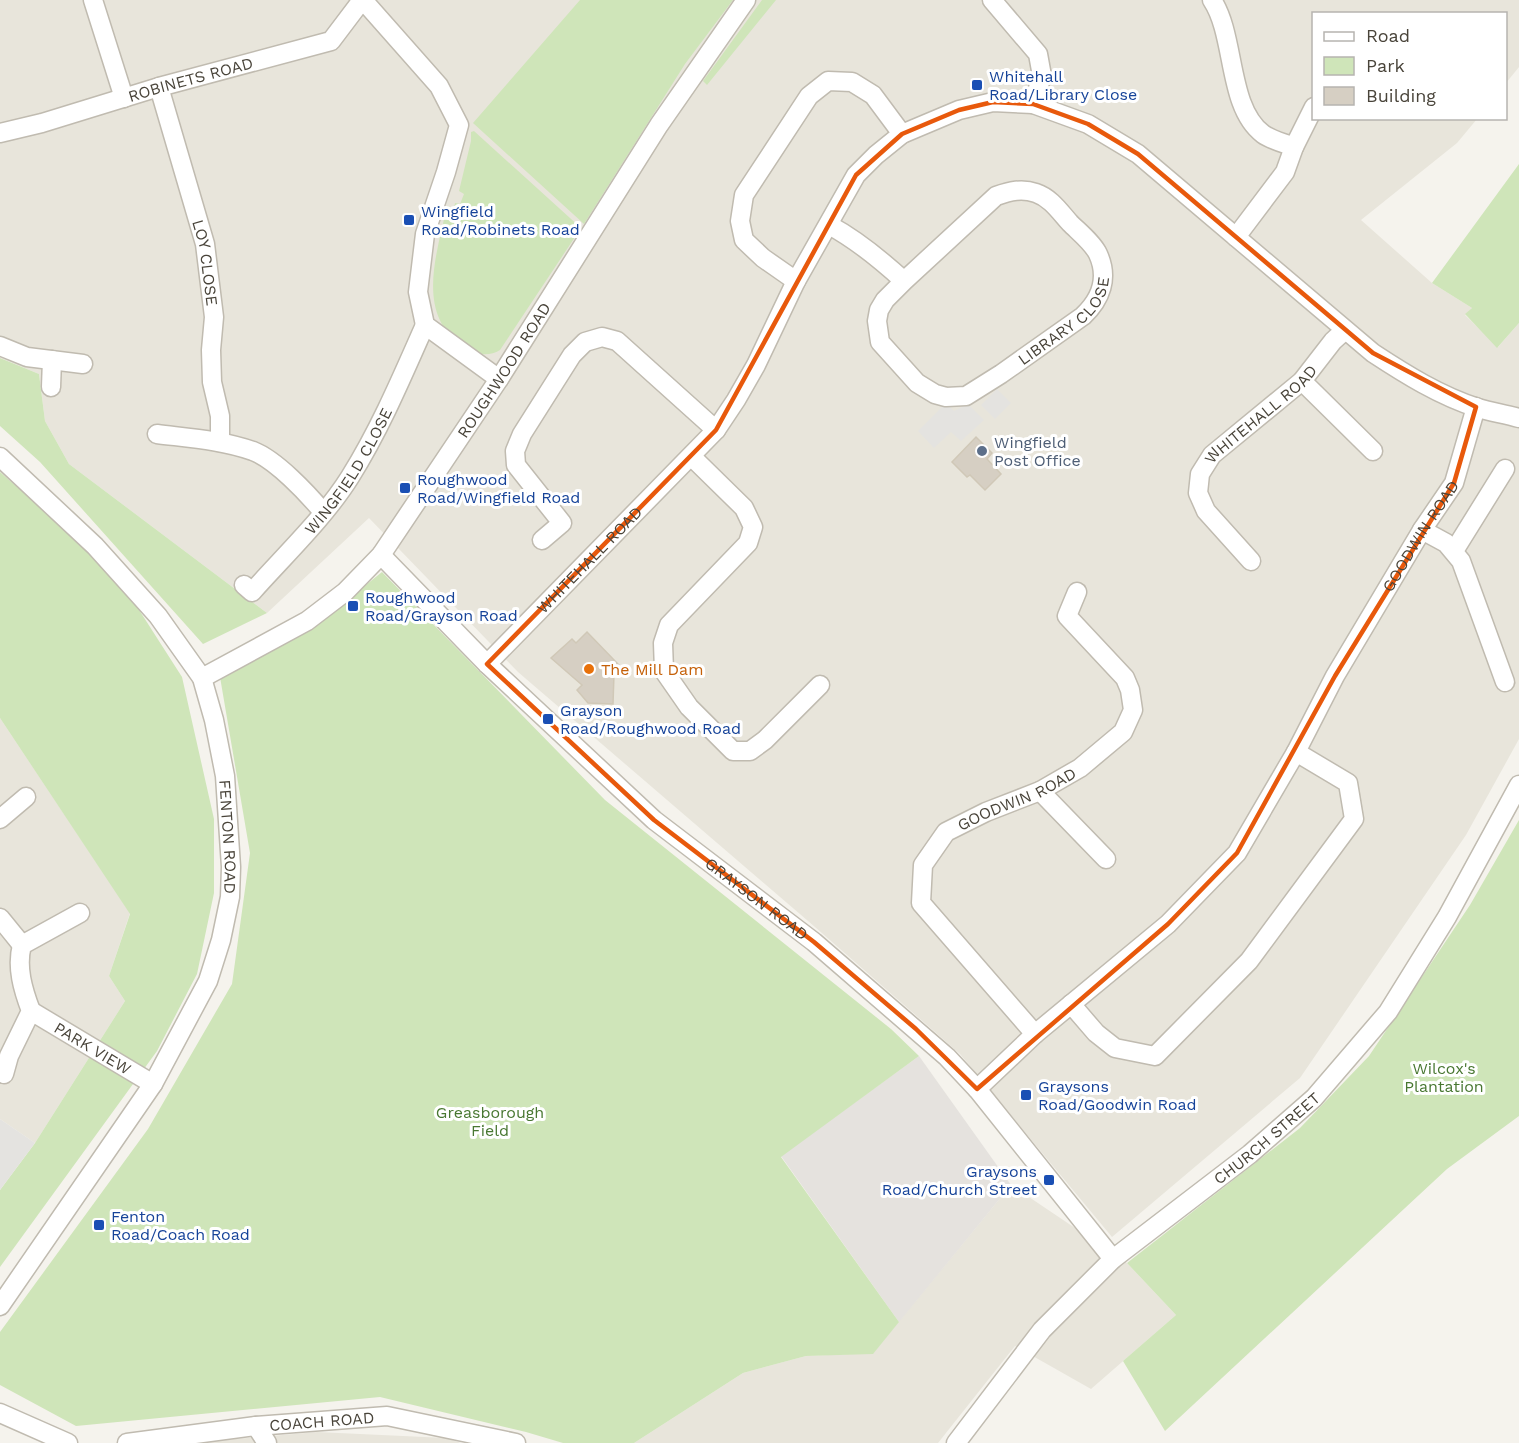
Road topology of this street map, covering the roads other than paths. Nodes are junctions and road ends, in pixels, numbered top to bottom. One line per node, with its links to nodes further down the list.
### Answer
1 (93, 0): 7 (street)
2 (363, 0): 6 (street, ROBINETS ROAD); 17 (street)
3 (746, 0): 22 (street, ROUGHWOOD ROAD)
4 (992, 0): 8 (street)
5 (1212, 0): 12 (street)
6 (159, 87): 7 (street, ROBINETS ROAD); 29 (street, LOY CLOSE)
7 (123, 98): 10 (street, ROBINETS ROAD)
8 (1033, 104): 11 (street, WHITEHALL ROAD); 14 (street, WHITEHALL ROAD)
9 (1312, 111): 12 (street)
10 (0, 133)
11 (902, 134): 13 (street, WHITEHALL ROAD); 15 (street)
12 (1294, 147): 14 (street)
13 (829, 225): 15 (street, WHITEHALL ROAD); 16 (street)
14 (1236, 237): 18 (street, WHITEHALL ROAD)
15 (796, 281): 27 (street, WHITEHALL ROAD)
16 (904, 281): 16 (street, LIBRARY CLOSE)
17 (425, 325): 22 (street); 34 (street, WINGFIELD CLOSE)
18 (1345, 330): 23 (street, WHITEHALL ROAD); 25 (street, WHITEHALL ROAD)
19 (0, 346): 20 (street)
20 (52, 360): 21 (street); 24 (street)
21 (83, 364)
22 (499, 379): 38 (street, ROUGHWOOD ROAD)
23 (1302, 381): 30 (street); 39 (street, WHITEHALL ROAD)
24 (51, 387)
25 (1476, 407): 26 (street, WHITEHALL ROAD); 35 (street, GOODWIN ROAD)
26 (1519, 418)
27 (716, 430): 32 (street, WHITEHALL ROAD); 36 (street)
28 (157, 434): 29 (street)
29 (220, 442): 34 (street)
30 (1373, 451)
31 (0, 457): 43 (street, FENTON ROAD)
32 (692, 457): 42 (street, WHITEHALL ROAD); 45 (street)
33 (1505, 469): 37 (street)
34 (323, 512): 40 (street, WINGFIELD CLOSE)
35 (1422, 530): 37 (street); 46 (street, GOODWIN ROAD)
36 (542, 540)
37 (1454, 551): 44 (street)
38 (381, 555): 42 (street, GRAYSON ROAD); 43 (street, ROUGHWOOD ROAD)
39 (1251, 561)
40 (244, 585)
41 (1077, 592): 48 (street, GOODWIN ROAD)
42 (487, 664): 61 (street, GRAYSON ROAD)
43 (202, 678): 60 (street, FENTON ROAD)
44 (1504, 682)
45 (820, 685)
46 (1296, 752): 55 (street, GOODWIN ROAD); 55 (street)
47 (1519, 785): 62 (street, CHURCH STREET)
48 (1040, 791): 51 (street); 57 (street, GOODWIN ROAD)
49 (26, 796): 50 (street)
50 (0, 819)
51 (1106, 859)
52 (80, 913): 54 (street)
53 (0, 918): 54 (street)
54 (22, 945): 56 (street)
55 (1071, 1004): 57 (street, GOODWIN ROAD)
56 (31, 1011): 58 (street); 60 (street, PARK VIEW)
57 (1035, 1034): 61 (street, GOODWIN ROAD)
58 (5, 1055): 59 (street)
59 (4, 1074)
60 (153, 1084): 63 (street, FENTON ROAD)
61 (977, 1089): 62 (street, GRAYSON ROAD)
62 (1113, 1259): 70 (street, CHURCH STREET)
63 (0, 1306)
64 (1, 1416): 66 (street)
65 (256, 1426): 67 (street, COACH ROAD); 68 (street); 69 (street, COACH ROAD)
66 (68, 1443)
67 (127, 1443)
68 (267, 1443)
69 (516, 1443)
70 (956, 1443)

